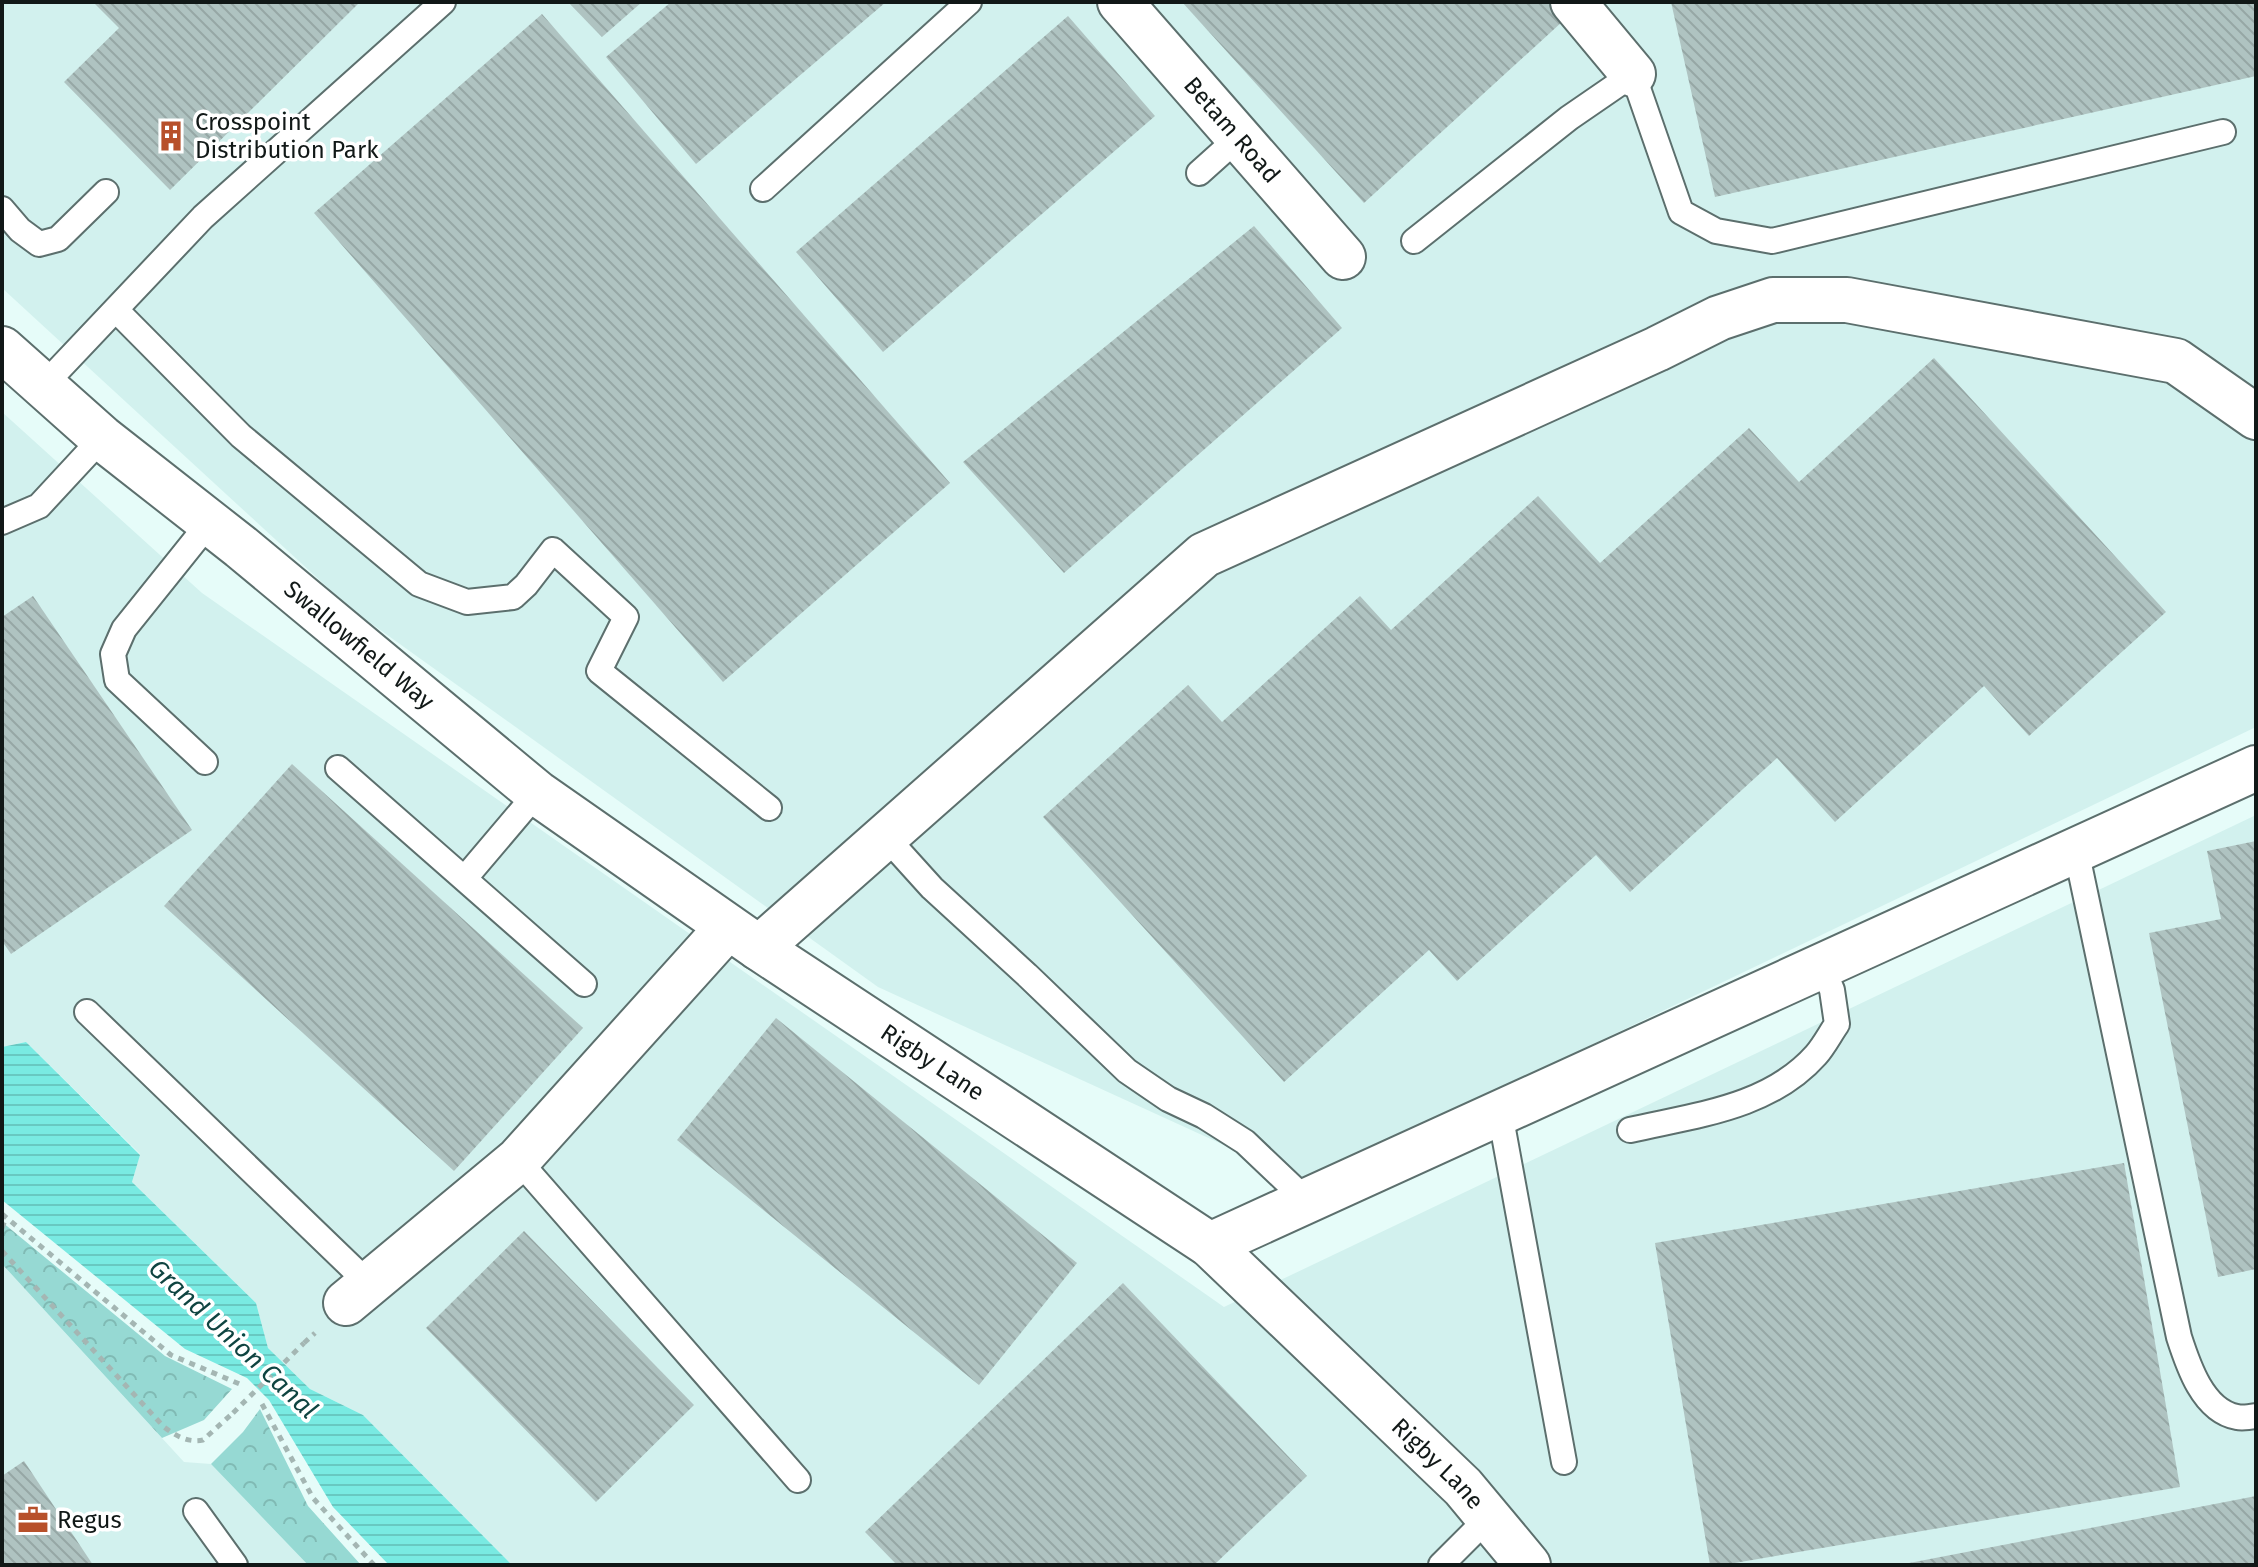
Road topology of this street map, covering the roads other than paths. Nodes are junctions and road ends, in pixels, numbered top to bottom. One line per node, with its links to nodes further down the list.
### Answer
1 (443, 2): 14 (lane)
2 (969, 2): 9 (lane)
3 (1120, 2): 7 (street, Betam Road)
4 (1573, 2): 5 (street)
5 (1633, 74): 6 (lane); 12 (lane)
6 (2223, 132)
7 (1238, 138): 8 (lane); 13 (street, Betam Road)
8 (1199, 173)
9 (763, 189)
10 (106, 192): 11 (lane)
11 (2, 209)
12 (1414, 241)
13 (1343, 257)
14 (116, 310): 16 (lane); 25 (lane)
15 (2, 349): 16 (street, Swallowfield Way)
16 (44, 385): 18 (street, Swallowfield Way)
17 (2256, 417): 26 (street)
18 (102, 438): 19 (lane); 20 (street, Swallowfield Way)
19 (2, 522)
20 (209, 523): 21 (lane); 24 (street, Swallowfield Way)
21 (205, 762)
22 (338, 768): 28 (lane)
23 (2256, 768): 27 (street)
24 (537, 793): 28 (lane); 29 (street, Swallowfield Way)
25 (769, 808)
26 (885, 836): 29 (street); 36 (lane)
27 (2076, 850): 30 (street); 39 (lane)
28 (465, 878): 31 (lane)
29 (743, 937): 35 (street); 37 (street, Rigby Lane)
30 (1822, 966): 33 (street); 34 (lane)
31 (584, 984)
32 (87, 1012): 38 (lane)
33 (1500, 1113): 36 (street); 40 (lane)
34 (1630, 1130)
35 (518, 1160): 38 (street); 41 (lane)
36 (1307, 1201): 37 (street)
37 (1210, 1245): 43 (street, Rigby Lane)
38 (357, 1293)
39 (2256, 1416)
40 (1564, 1462)
41 (798, 1480)
42 (196, 1511): 44 (lane)
43 (1489, 1517): 45 (lane); 46 (street, Rigby Lane)
44 (235, 1565)
45 (1441, 1565)
46 (1528, 1565)

